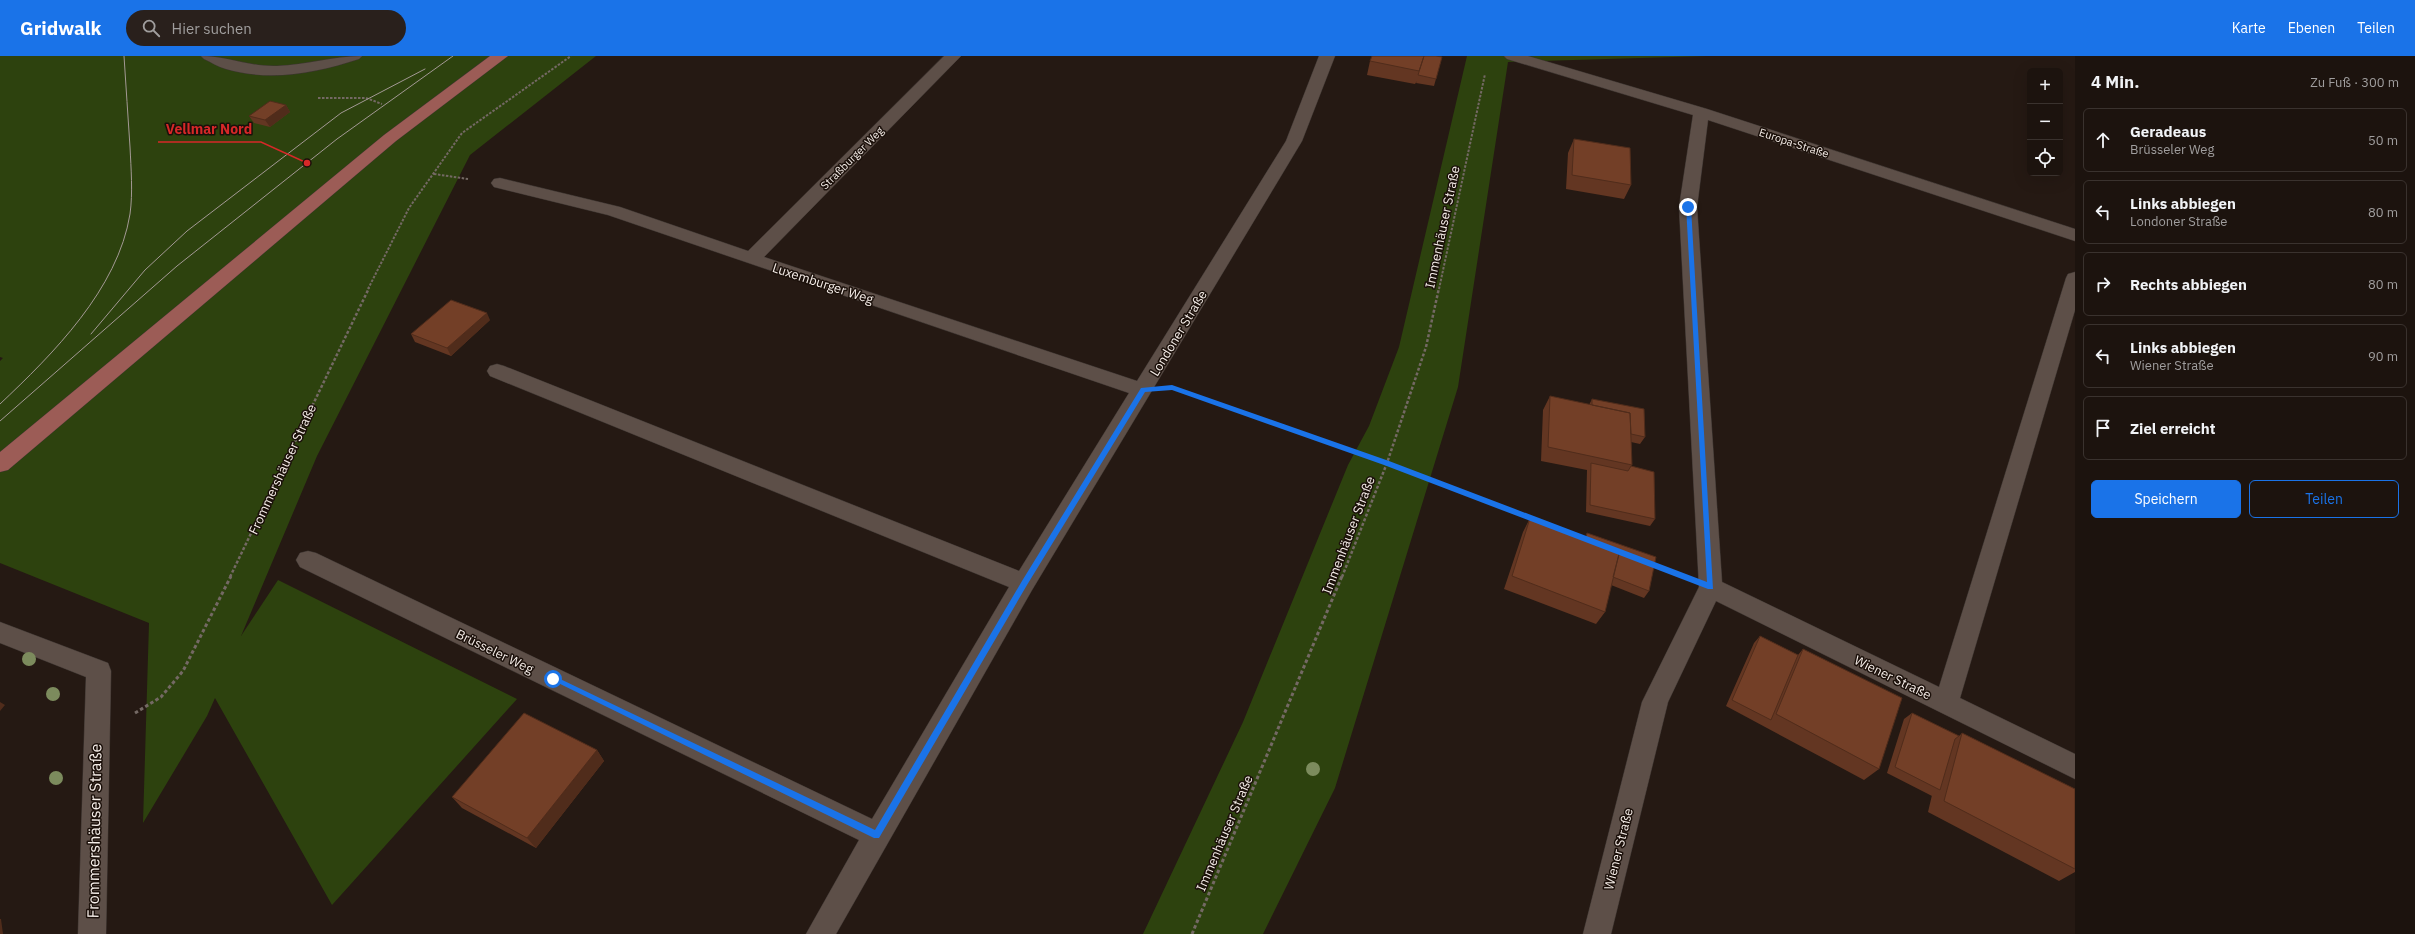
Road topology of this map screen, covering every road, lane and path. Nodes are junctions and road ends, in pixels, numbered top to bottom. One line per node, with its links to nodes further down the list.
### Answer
1 (209, 56): 2 (street)
2 (354, 56)
3 (500, 56): 19 (main road)
4 (571, 56): 27 (path, Frommershäuser Straße)
5 (953, 56): 14 (street, Straßburger Weg)
6 (1327, 56): 17 (street, Londoner Straße)
7 (1512, 56): 11 (street, Europa-Straße)
8 (1486, 71): 18 (path, Immenhäuser Straße)
9 (340, 98): 10 (path)
10 (388, 106)
11 (1701, 112): 13 (street, Europa-Straße); 24 (street, Wiener Straße)
12 (500, 183): 14 (street, Luxemburger Weg)
13 (2075, 235)
14 (751, 259): 17 (street, Luxemburger Weg)
15 (2075, 278): 26 (street)
16 (497, 371): 23 (street)
17 (1143, 390): 18 (path); 23 (street, Londoner Straße)
18 (1386, 463): 20 (path); 32 (path, Immenhäuser Straße)
19 (0, 464)
20 (1555, 528)
21 (308, 560): 29 (street, Brüsseler Weg)
22 (1644, 561): 24 (path)
23 (1024, 583): 29 (street, Londoner Straße)
24 (1711, 587): 26 (street, Wiener Straße); 33 (street, Wiener Straße)
25 (0, 632): 27 (street, Frommershäuser Straße)
26 (1946, 704): 28 (street, Wiener Straße)
27 (96, 729): 30 (street, Frommershäuser Straße)
28 (2075, 767)
29 (876, 835): 31 (street, Londoner Straße)
30 (92, 934)
31 (820, 934)
32 (1192, 934)
33 (1596, 934)

